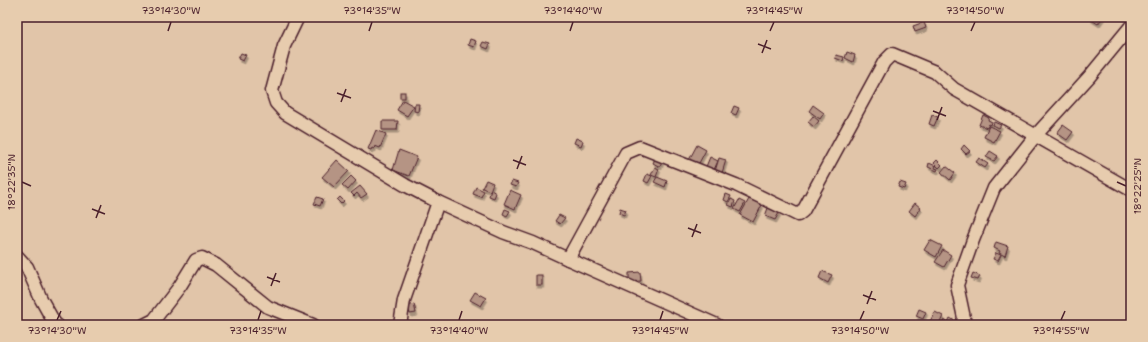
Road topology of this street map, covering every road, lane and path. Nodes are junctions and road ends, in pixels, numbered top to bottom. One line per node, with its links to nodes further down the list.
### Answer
1 (298, 17): 5 (street)
2 (1131, 26): 3 (street)
3 (1036, 135): 4 (street); 7 (street); 13 (street)
4 (1131, 190)
5 (438, 202): 7 (street); 11 (street)
6 (17, 256): 8 (street)
7 (568, 259): 12 (street)
8 (57, 325)
9 (144, 325): 10 (street)
10 (313, 325)
11 (400, 325)
12 (717, 325)
13 (962, 325)

